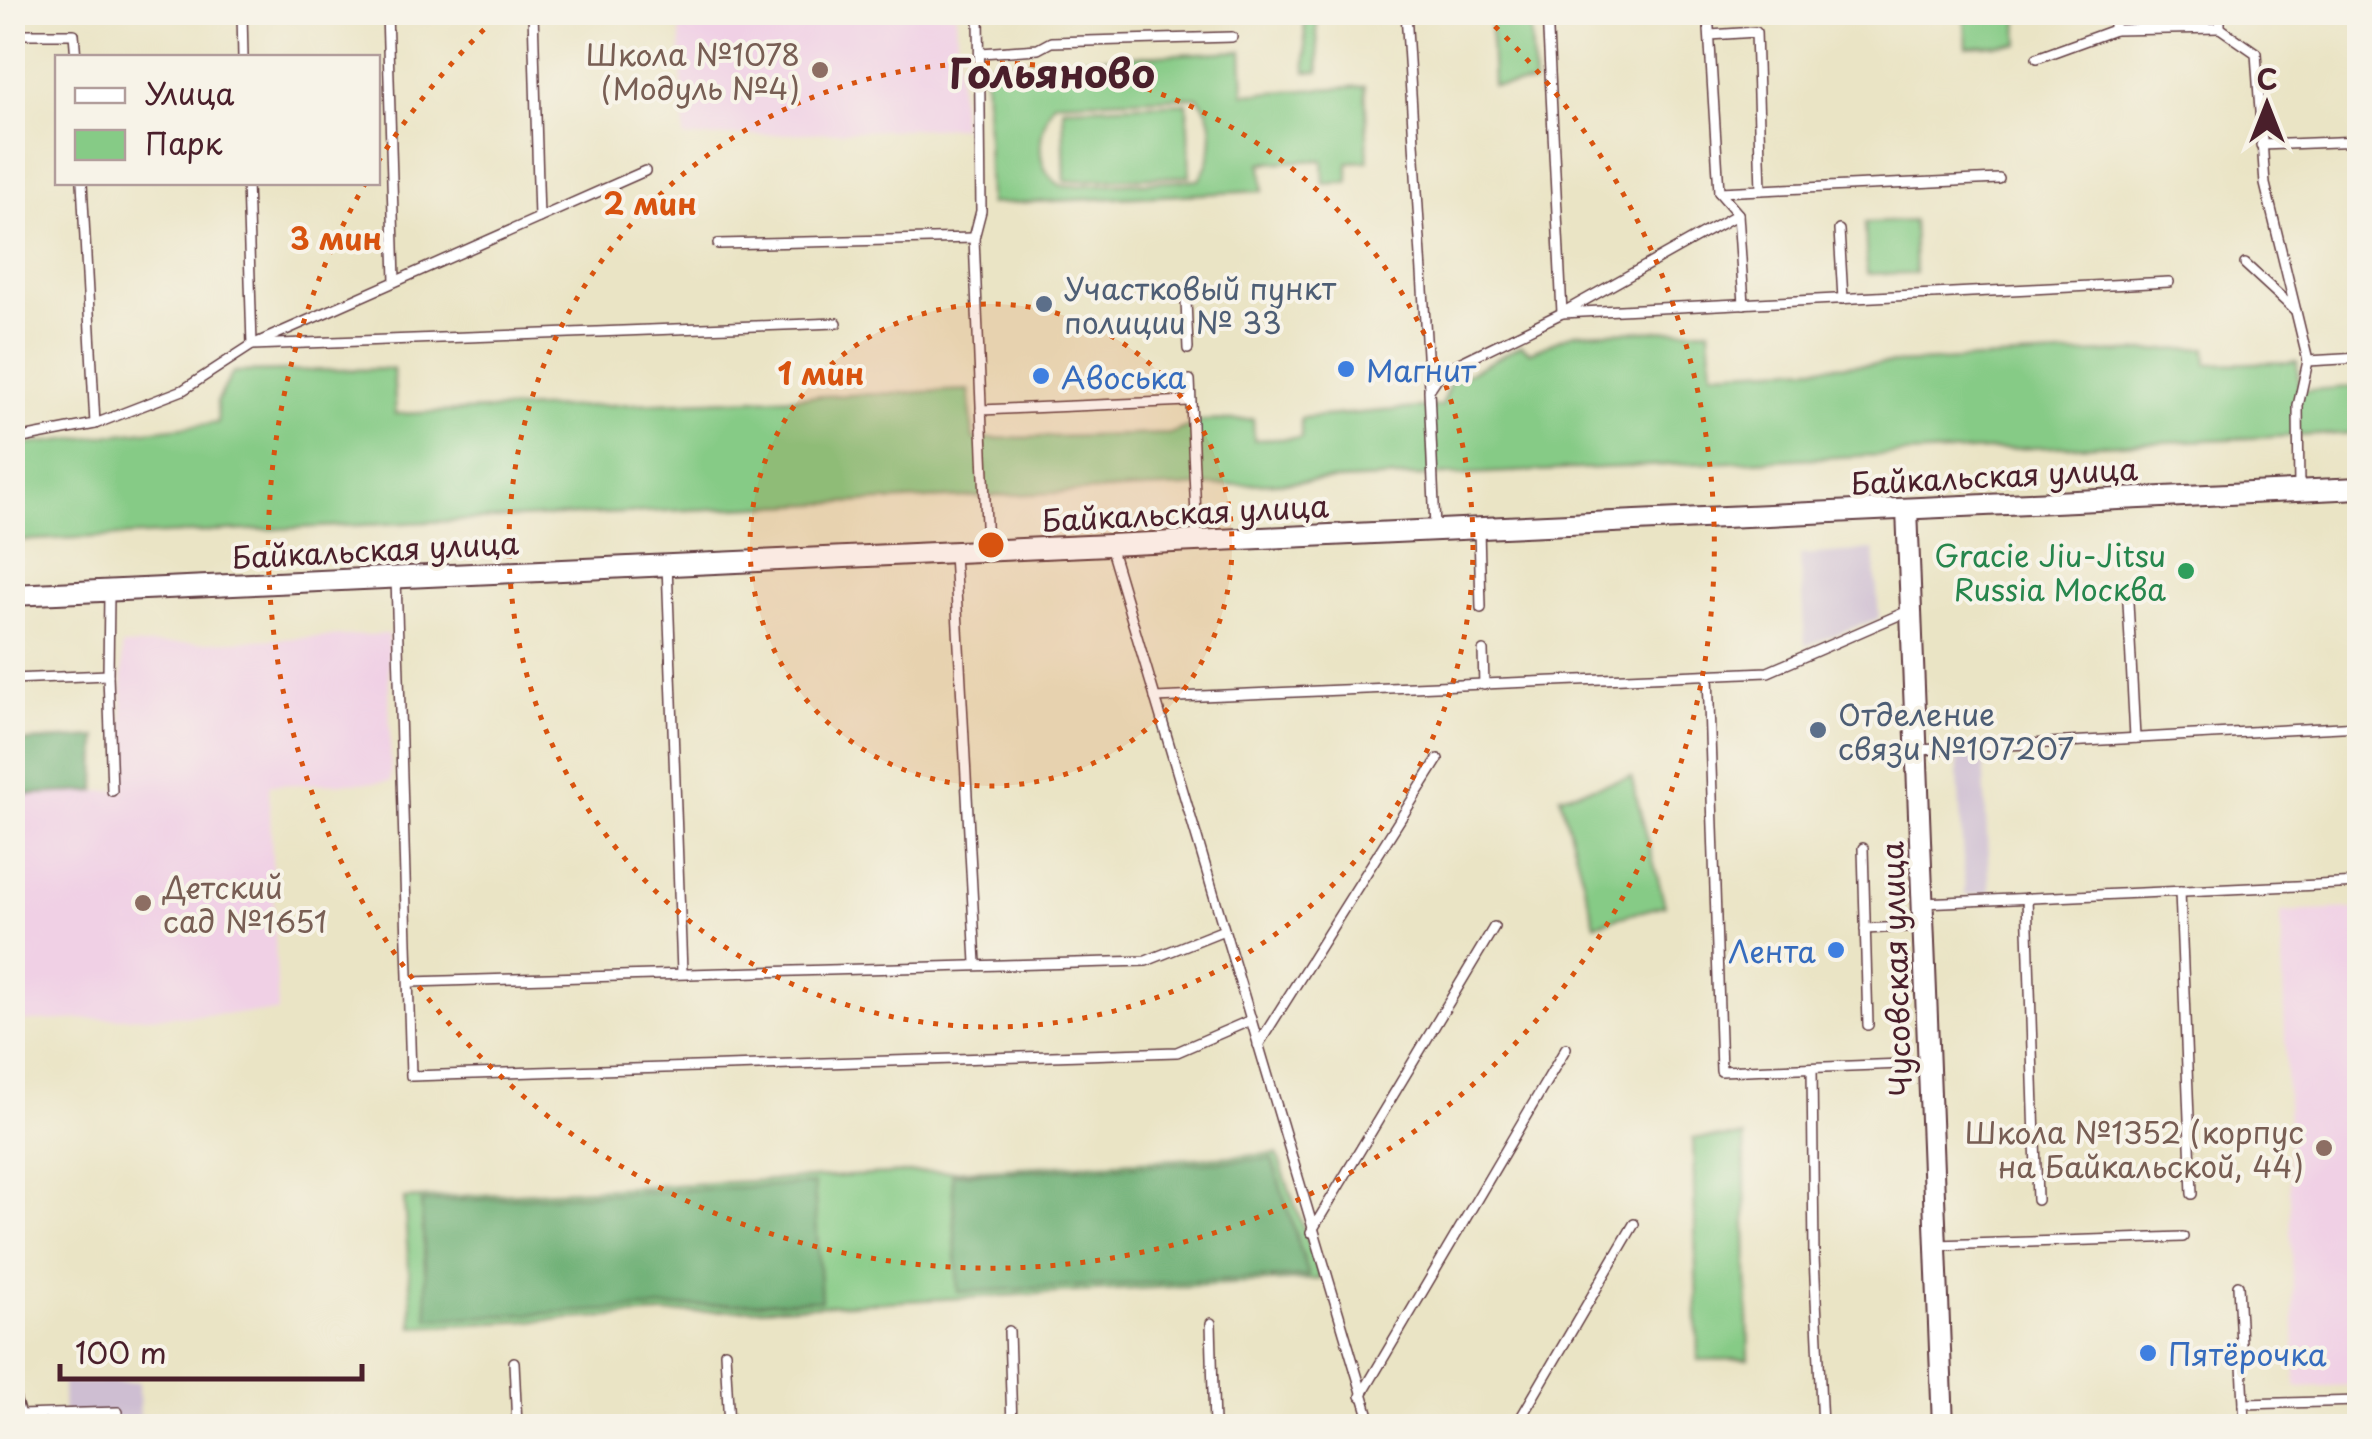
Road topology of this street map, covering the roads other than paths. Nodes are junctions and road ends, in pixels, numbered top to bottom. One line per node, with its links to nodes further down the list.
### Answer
1 (242, 12): 17 (lane)
2 (387, 12): 33 (lane)
3 (533, 12): 28 (lane)
4 (979, 12): 15 (lane)
5 (1406, 12): 46 (lane)
6 (1547, 12): 39 (lane)
7 (1708, 12): 13 (lane)
8 (2114, 12): 11 (lane)
9 (2220, 12): 10 (lane)
10 (2220, 28): 11 (lane); 20 (lane)
11 (2114, 30): 18 (lane)
12 (20, 34): 16 (lane)
13 (1710, 35): 25 (lane); 26 (lane)
14 (1232, 36): 15 (lane)
15 (980, 53): 30 (lane)
16 (76, 55)
17 (244, 55)
18 (2037, 58)
19 (2360, 141): 20 (lane)
20 (2261, 144): 38 (lane)
21 (645, 171): 28 (lane)
22 (2000, 180): 25 (lane)
23 (82, 185): 49 (lane)
24 (247, 185): 41 (lane)
25 (1761, 190): 26 (lane)
26 (1718, 192): 27 (lane)
27 (1738, 214): 37 (lane); 39 (lane)
28 (539, 218): 33 (lane)
29 (1839, 230): 35 (lane)
30 (974, 238): 31 (lane); 48 (lane)
31 (718, 244)
32 (2245, 264): 38 (lane)
33 (395, 281): 41 (lane)
34 (2169, 282): 35 (lane)
35 (1842, 298): 37 (lane)
36 (1186, 300): 42 (lane)
37 (1744, 304): 39 (lane)
38 (2298, 312): 44 (lane)
39 (1562, 314): 46 (lane)
40 (836, 323): 41 (lane)
41 (252, 344): 49 (lane)
42 (1188, 349)
43 (2360, 358): 44 (lane)
44 (2308, 361): 52 (lane)
45 (1190, 380): 47 (lane)
46 (1429, 390): 55 (lane)
47 (1190, 401): 48 (lane); 56 (lane)
48 (982, 410): 58 (lane)
49 (96, 424): 50 (lane)
50 (12, 440)
51 (2360, 488): 52 (street, Байкальская улица)
52 (2299, 491): 53 (street, Байкальская улица)
53 (1907, 509): 54 (street, Байкальская улица); 66 (street, Чусовская улица)
54 (1479, 528): 55 (street, Байкальская улица); 65 (lane)
55 (1436, 530): 56 (street, Байкальская улица)
56 (1197, 542): 57 (street, Байкальская улица)
57 (1110, 546): 58 (street, Байкальская улица); 72 (lane)
58 (987, 551): 59 (street, Байкальская улица)
59 (954, 553): 60 (street, Байкальская улица); 87 (lane)
60 (667, 566): 61 (street, Байкальская улица); 88 (lane)
61 (396, 578): 62 (street, Байкальская улица); 89 (lane)
62 (109, 590): 63 (street, Байкальская улица); 69 (lane)
63 (12, 595)
64 (2128, 602): 74 (lane)
65 (1482, 608)
66 (1911, 610): 68 (lane); 75 (street, Чусовская улица)
67 (1483, 651): 71 (lane)
68 (1708, 674): 71 (lane); 95 (lane)
69 (108, 675): 70 (lane); 77 (lane)
70 (12, 679)
71 (1484, 684): 72 (lane)
72 (1155, 698): 86 (lane)
73 (2360, 726): 74 (lane)
74 (2135, 738): 75 (lane)
75 (1917, 750): 82 (street, Чусовская улица)
76 (1438, 759): 92 (lane)
77 (112, 790)
78 (1863, 848): 85 (lane)
79 (2360, 883): 80 (lane)
80 (2180, 891): 81 (lane); 96 (lane)
81 (2027, 898): 82 (lane); 97 (lane)
82 (1922, 903): 84 (street, Чусовская улица)
83 (1494, 926): 99 (lane)
84 (1923, 926): 85 (lane); 94 (street, Чусовская улица)
85 (1865, 929): 91 (lane)
86 (1224, 930): 87 (lane); 90 (lane)
87 (976, 964): 88 (lane)
88 (682, 972): 89 (lane)
89 (411, 982): 90 (lane)
90 (1251, 1020): 92 (lane)
91 (1868, 1025)
92 (1258, 1045): 99 (lane)
93 (1566, 1048): 108 (lane)
94 (1928, 1064): 95 (lane); 101 (street, Чусовская улица)
95 (1812, 1068): 120 (lane)
96 (2192, 1194)
97 (2037, 1200)
98 (1634, 1224): 119 (lane)
99 (1311, 1232): 108 (lane)
100 (2183, 1237): 101 (lane)
101 (1935, 1245): 121 (street, Чусовская улица)
102 (2238, 1285): 110 (lane)
103 (1211, 1323): 117 (lane)
104 (1009, 1331): 116 (lane)
105 (726, 1352): 115 (lane)
106 (514, 1362): 114 (lane)
107 (12, 1387): 112 (lane)
108 (1360, 1396): 118 (lane)
109 (2360, 1401): 110 (lane)
110 (2244, 1404): 122 (lane)
111 (118, 1412): 112 (lane)
112 (20, 1414): 113 (lane)
113 (23, 1426)
114 (517, 1426)
115 (729, 1426)
116 (1012, 1426)
117 (1214, 1426)
118 (1372, 1426)
119 (1516, 1426)
120 (1822, 1426)
121 (1943, 1426)
122 (2245, 1426)

